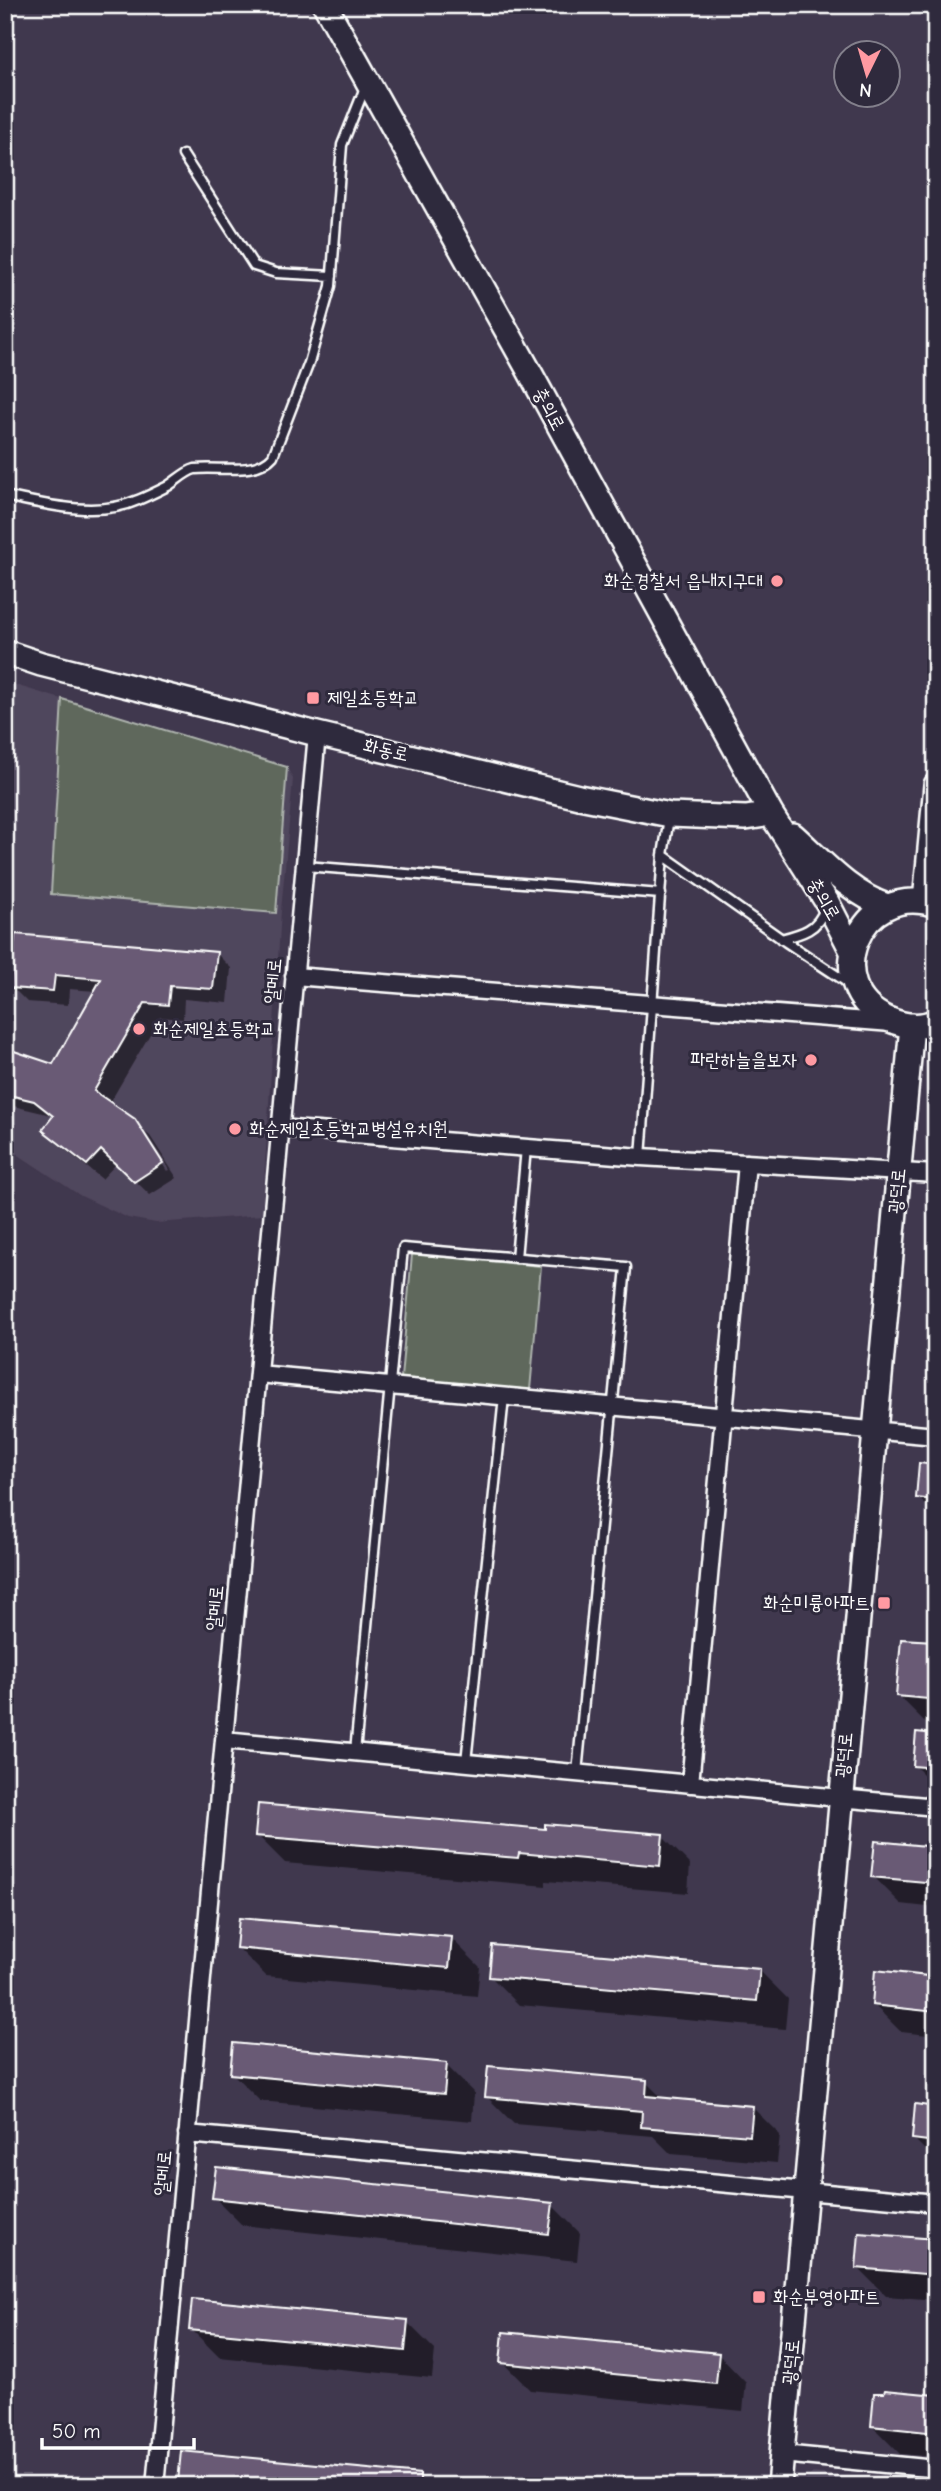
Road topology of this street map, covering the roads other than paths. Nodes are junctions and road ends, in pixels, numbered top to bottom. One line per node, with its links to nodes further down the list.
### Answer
1 (325, 5): 2 (street, 충의로)
2 (367, 82): 4 (lane); 9 (street, 충의로)
3 (183, 155): 4 (lane)
4 (332, 276): 5 (lane)
5 (5, 496)
6 (5, 652): 7 (street, 화동로)
7 (317, 734): 10 (street, 화동로); 12 (street, 알메로)
8 (936, 785): 15 (street)
9 (771, 814): 10 (street, 화동로); 14 (street, 충의로); 16 (street, 충의로)
10 (670, 815): 11 (lane)
11 (663, 855): 13 (lane); 17 (lane)
12 (304, 866): 13 (lane); 19 (street, 알메로)
13 (661, 894): 21 (lane)
14 (827, 902): 17 (lane); 18 (street, 충의로)
15 (930, 903): 16 (street)
16 (887, 906): 18 (street)
17 (783, 941): 20 (lane)
18 (852, 951): 20 (street)
19 (294, 976): 21 (street); 23 (street, 알메로)
20 (857, 989): 22 (street)
21 (652, 1004): 22 (street); 25 (lane)
22 (922, 1024): 27 (street, 광덕로)
23 (281, 1128): 24 (street); 30 (street, 알메로)
24 (526, 1148): 25 (street); 29 (lane)
25 (641, 1157): 26 (street)
26 (747, 1163): 27 (street); 34 (street)
27 (898, 1171): 28 (street); 35 (street, 광덕로)
28 (936, 1174)
29 (516, 1258): 31 (lane); 33 (lane)
30 (258, 1374): 31 (street); 37 (street, 알메로)
31 (390, 1387): 32 (street); 38 (lane)
32 (504, 1397): 33 (street); 39 (lane)
33 (613, 1407): 34 (street); 40 (lane)
34 (724, 1417): 35 (street); 41 (street)
35 (875, 1431): 36 (street); 42 (street, 광덕로)
36 (936, 1436)
37 (224, 1740): 38 (street); 44 (street, 알메로)
38 (355, 1752): 39 (street)
39 (466, 1762): 40 (street)
40 (577, 1773): 41 (street)
41 (690, 1784): 42 (street)
42 (841, 1798): 43 (street); 45 (street, 광덕로)
43 (936, 1807)
44 (187, 2134): 45 (street); 49 (street, 알메로)
45 (806, 2190): 46 (street); 47 (street, 광덕로)
46 (936, 2203)
47 (782, 2454): 48 (street); 50 (street, 광덕로)
48 (936, 2469)
49 (155, 2486)
50 (779, 2486)

